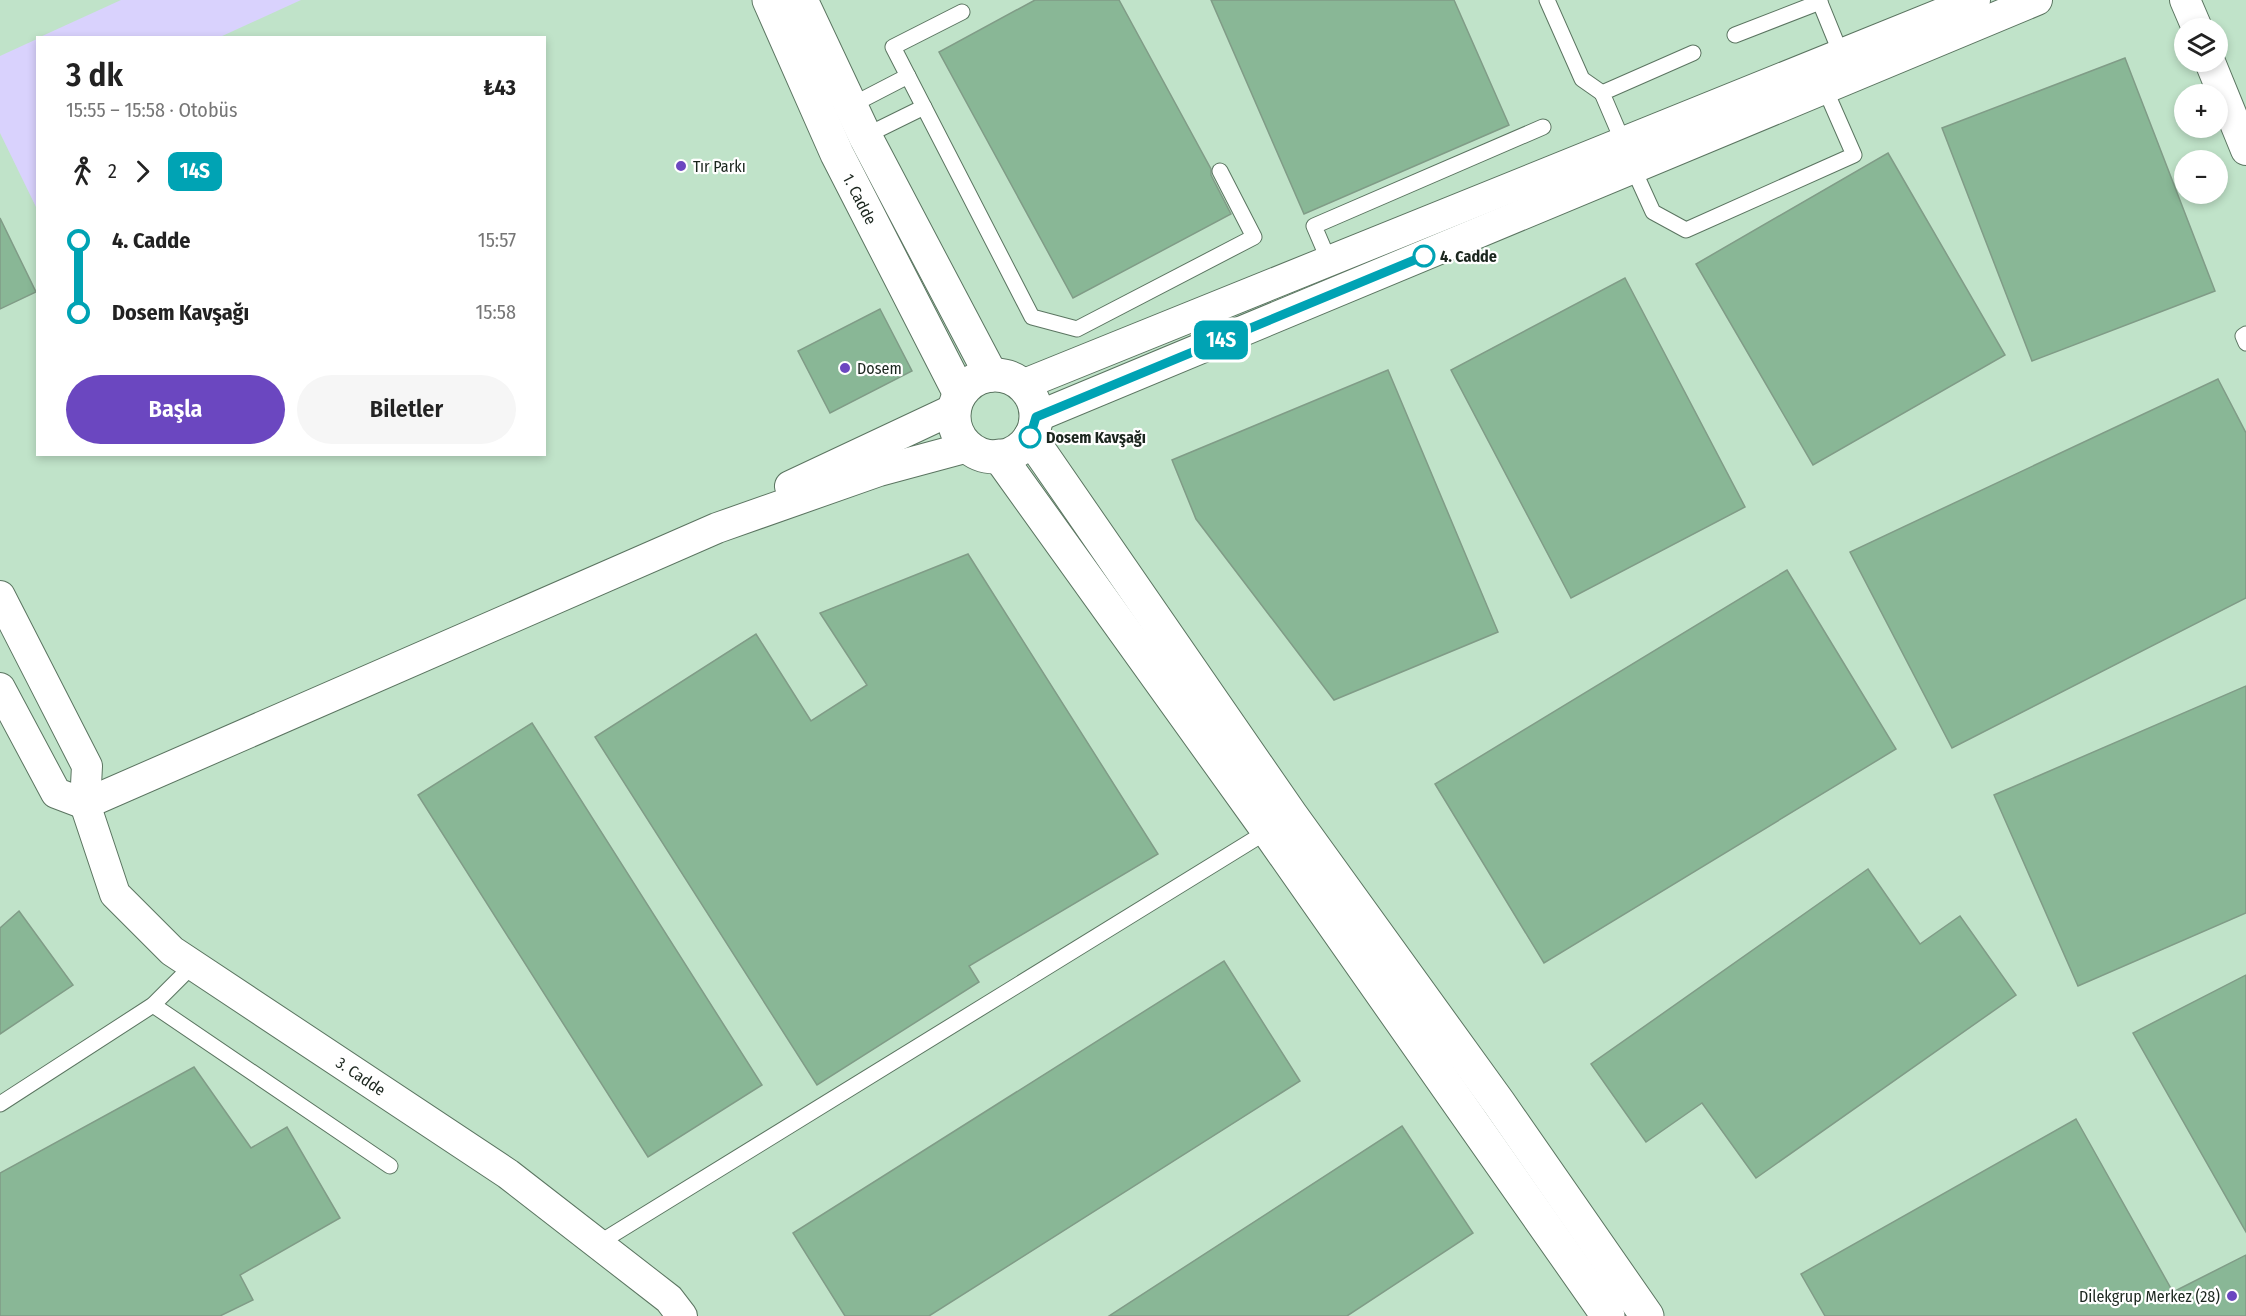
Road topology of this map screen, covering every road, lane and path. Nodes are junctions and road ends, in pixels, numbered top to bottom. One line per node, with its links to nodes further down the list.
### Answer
1 (769, 0): 17 (street, 1. Cadde)
2 (801, 0): 17 (street, 1. Cadde)
3 (1547, 0): 15 (lane)
4 (1975, 0): 12 (street)
5 (2037, 0): 12 (street)
6 (2185, 0): 9 (street)
7 (1820, 1): 10 (lane); 12 (lane)
8 (963, 12): 14 (lane)
9 (2192, 18)
10 (1735, 35)
11 (1693, 53): 15 (lane)
12 (1833, 71): 22 (street); 22 (lane)
13 (2214, 72): 20 (street)
14 (908, 76): 16 (lane); 17 (lane)
15 (1602, 93): 22 (lane)
16 (924, 107): 19 (lane); 23 (lane)
17 (836, 114): 19 (street, 1. Cadde); 21 (street, 1. Cadde)
18 (1543, 127): 24 (lane)
19 (865, 136): 21 (street); 28 (street, 1. Cadde)
20 (2246, 150)
21 (836, 151): 30 (street, 1. Cadde)
22 (1628, 155): 24 (street); 25 (street)
23 (1220, 171)
24 (1329, 261): 25 (street); 29 (street)
25 (1341, 290): 31 (street)
26 (2246, 334): 27 (lane)
27 (2246, 343)
28 (991, 375): 29 (street); 30 (street)
29 (1022, 385): 31 (street)
30 (957, 402): 32 (street); 33 (street)
31 (1033, 427): 32 (street); 37 (street)
32 (983, 452): 33 (street); 37 (street)
33 (717, 528): 36 (street)
34 (0, 596): 36 (street)
35 (0, 688): 36 (street)
36 (85, 804): 38 (street, 3. Cadde)
37 (1280, 823): 42 (lane); 44 (street); 45 (street)
38 (193, 965): 39 (lane); 42 (street, 3. Cadde)
39 (153, 1005): 40 (lane); 41 (lane)
40 (0, 1104)
41 (390, 1166)
42 (599, 1243): 43 (street, 3. Cadde)
43 (682, 1316)
44 (1608, 1316)
45 (1647, 1316)

